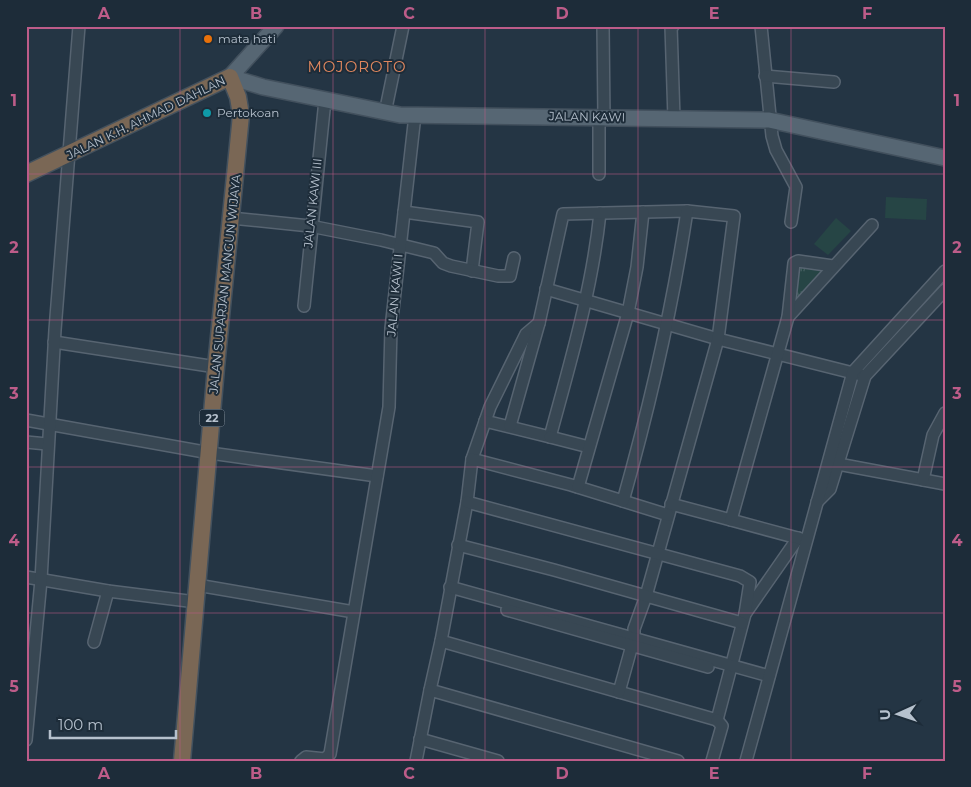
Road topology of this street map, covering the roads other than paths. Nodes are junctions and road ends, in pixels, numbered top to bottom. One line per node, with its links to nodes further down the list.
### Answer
1 (79, 26): 16 (street)
2 (276, 26): 8 (main road, JALAN K.H. AHMAD DAHLAN)
3 (403, 26): 11 (street)
4 (602, 26): 13 (street)
5 (673, 26): 14 (street)
6 (761, 26): 7 (street)
7 (765, 76): 9 (street); 15 (street)
8 (230, 77): 10 (main road, JALAN KAWI); 16 (highway, JALAN K.H. AHMAD DAHLAN); 24 (highway, JALAN SUPARJAN MANGUN WIJAYA / 22)
9 (834, 82)
10 (325, 100): 11 (main road, JALAN KAWI); 27 (street, JALAN KAWI III)
11 (384, 112): 12 (main road, JALAN KAWI)
12 (415, 115): 13 (main road, JALAN KAWI); 21 (street, JALAN KAWI I)
13 (601, 118): 14 (main road, JALAN KAWI); 19 (street)
14 (674, 119): 15 (main road, JALAN KAWI)
15 (769, 120): 17 (main road, JALAN KAWI); 25 (street)
16 (69, 155): 18 (highway, JALAN K.H. AHMAD DAHLAN); 42 (street)
17 (945, 158)
18 (26, 174)
19 (599, 174)
20 (687, 211): 22 (street); 40 (street); 41 (street)
21 (404, 212): 28 (street, JALAN KAWI I); 31 (street)
22 (643, 212): 23 (street); 37 (street)
23 (600, 213): 33 (street); 35 (street)
24 (231, 218): 27 (street); 44 (highway, JALAN SUPARJAN MANGUN WIJAYA / 22)
25 (791, 222)
26 (872, 225): 30 (street)
27 (310, 226): 28 (street); 36 (street, JALAN KAWI III)
28 (399, 245): 31 (street); 59 (street, JALAN KAWI I)
29 (514, 258): 31 (street)
30 (833, 266): 38 (street); 38 (street)
31 (472, 270)
32 (945, 271): 45 (street)
33 (546, 289): 35 (street); 39 (street)
34 (945, 290): 46 (street)
35 (586, 300): 37 (street); 52 (street)
36 (304, 306)
37 (628, 313): 40 (street); 55 (street)
38 (788, 316): 43 (street)
39 (539, 323): 49 (street); 51 (street)
40 (668, 324): 41 (street); 63 (street)
41 (718, 339): 43 (street); 66 (street)
42 (54, 342): 44 (street); 50 (street)
43 (778, 354): 45 (street); 67 (street)
44 (216, 367): 56 (highway, JALAN SUPARJAN MANGUN WIJAYA / 22)
45 (853, 372): 46 (street); 65 (street)
46 (865, 376): 58 (street)
47 (945, 413): 60 (street)
48 (26, 420): 50 (street)
49 (486, 421): 51 (street); 57 (street)
50 (48, 424): 54 (street); 56 (street)
51 (510, 426): 52 (street)
52 (550, 437): 55 (street)
53 (26, 442): 54 (street)
54 (47, 444): 72 (street)
55 (589, 447): 62 (street)
56 (210, 453): 59 (street); 73 (highway, JALAN SUPARJAN MANGUN WIJAYA / 22)
57 (472, 460): 62 (street); 64 (street)
58 (838, 464): 60 (street); 65 (street)
59 (377, 476): 78 (street, JALAN KAWI I)
60 (922, 480): 61 (street)
61 (945, 484)
62 (578, 488): 63 (street)
63 (623, 501): 66 (street)
64 (467, 502): 69 (street); 70 (street)
65 (817, 502): 68 (street)
66 (670, 510): 67 (street); 70 (street)
67 (731, 520): 68 (street)
68 (802, 539): 79 (street); 84 (street)
69 (458, 545): 74 (street); 76 (street)
70 (657, 555): 76 (street); 79 (street)
71 (26, 577): 72 (street)
72 (41, 580): 75 (street); 89 (street)
73 (197, 584): 77 (highway, JALAN SUPARJAN MANGUN WIJAYA / 22); 78 (street)
74 (449, 590): 80 (street); 81 (street)
75 (108, 591): 77 (street); 82 (street)
76 (646, 596): 79 (street); 80 (street)
77 (196, 602): 91 (highway, JALAN SUPARJAN MANGUN WIJAYA / 22)
78 (354, 612): 92 (street, JALAN KAWI I)
79 (744, 619): 83 (street)
80 (630, 638): 83 (street); 86 (street)
81 (441, 641): 85 (street); 86 (street)
82 (94, 642)
83 (729, 669): 84 (street); 87 (street)
84 (768, 680): 97 (street)
85 (430, 690): 88 (street); 90 (street)
86 (615, 691): 87 (street)
87 (717, 720): 96 (street)
88 (420, 738): 93 (street); 94 (street)
89 (26, 740)
90 (646, 756): 95 (street)
91 (182, 761)
92 (301, 761)
93 (416, 761)
94 (498, 761)
95 (678, 761)
96 (712, 761)
97 (746, 761)

